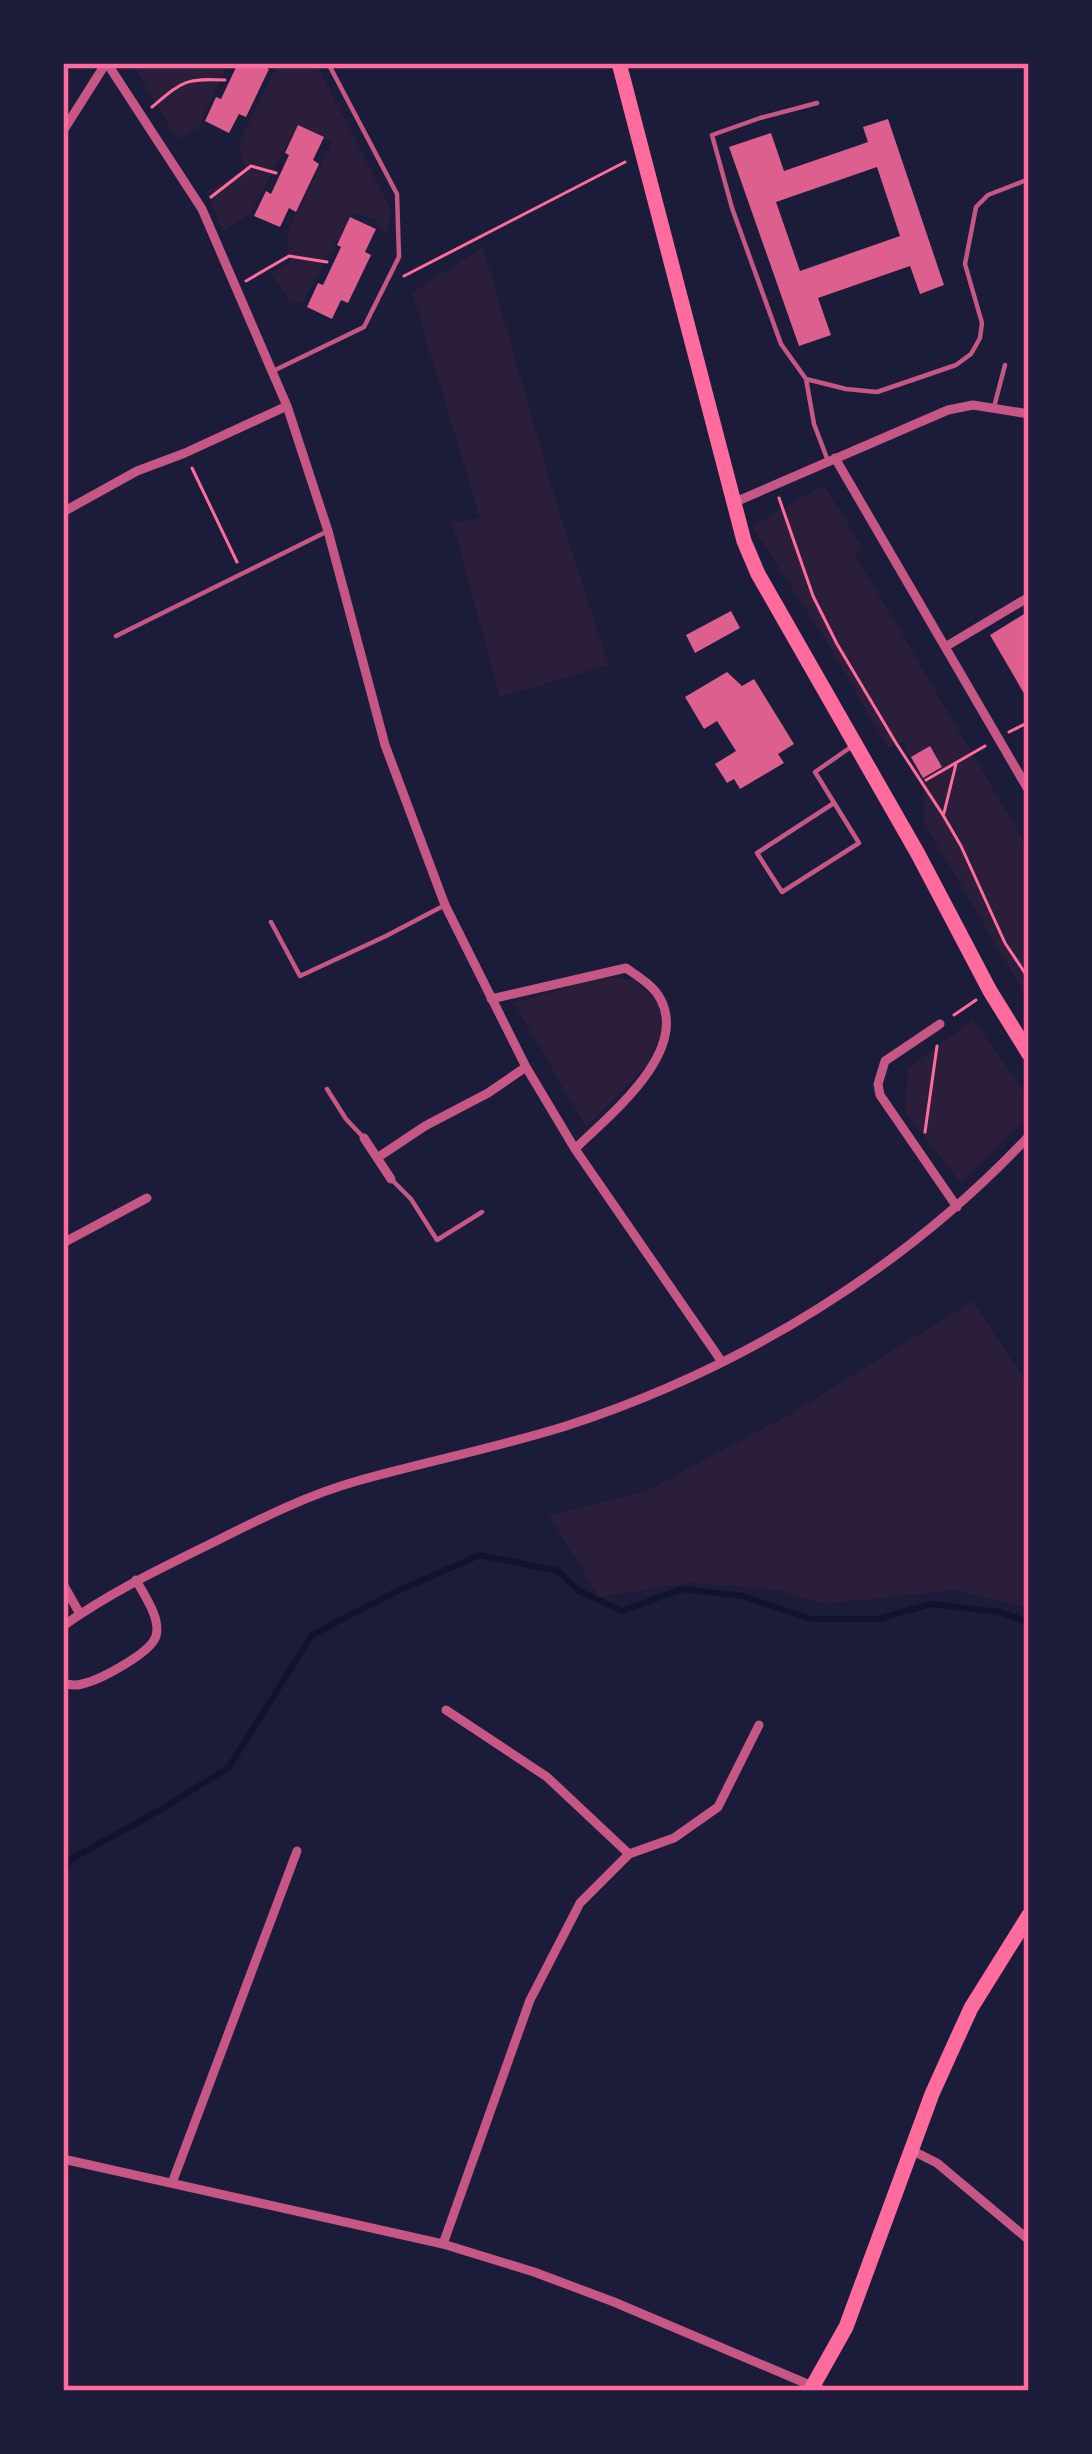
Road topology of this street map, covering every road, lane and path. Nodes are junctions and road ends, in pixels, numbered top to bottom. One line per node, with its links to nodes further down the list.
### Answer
1 (106, 63): 6 (street); 7 (street)
2 (328, 63): 14 (lane)
3 (619, 63): 8 (highway)
4 (225, 80): 6 (path)
5 (817, 103): 17 (lane)
6 (142, 116): 11 (street)
7 (63, 131)
8 (643, 152): 14 (path); 24 (highway)
9 (276, 173): 11 (path)
10 (1029, 179): 17 (lane)
11 (200, 205): 13 (street)
12 (327, 262): 13 (path)
13 (237, 286): 16 (street)
14 (385, 286): 16 (lane)
15 (1005, 365): 19 (lane)
16 (272, 372): 18 (street)
17 (806, 379): 22 (lane)
18 (287, 406): 21 (street); 26 (street)
19 (994, 407): 20 (street); 22 (street)
20 (1029, 414)
21 (185, 453): 25 (street); 27 (path)
22 (832, 460): 23 (street); 30 (street)
23 (774, 484): 24 (street); 35 (path)
24 (733, 502): 33 (highway)
25 (63, 512)
26 (328, 531): 27 (lane); 39 (street)
27 (243, 574): 29 (lane)
28 (1029, 597): 30 (street)
29 (116, 636)
30 (945, 647): 32 (street)
31 (1029, 722): 32 (path)
32 (998, 738): 34 (path); 36 (street)
33 (856, 744): 37 (lane); 42 (highway)
34 (956, 763): 35 (path); 38 (path)
35 (923, 782): 38 (path)
36 (1029, 791)
37 (834, 803): 37 (lane)
38 (944, 814): 41 (path)
39 (445, 904): 40 (lane); 43 (street)
40 (271, 922)
41 (1029, 979)
42 (990, 991): 44 (path); 45 (highway)
43 (491, 999): 46 (street); 50 (street)
44 (940, 1024): 51 (path); 51 (street)
45 (1029, 1054)
46 (526, 1067): 50 (street); 52 (street)
47 (327, 1089): 49 (lane)
48 (1029, 1136): 55 (street)
49 (364, 1138): 52 (street)
50 (574, 1149): 58 (street)
51 (921, 1157): 55 (street)
52 (377, 1158): 53 (street)
53 (391, 1179): 56 (lane)
54 (147, 1198): 57 (street)
55 (957, 1208): 58 (street)
56 (482, 1212)
57 (63, 1244)
58 (722, 1362): 59 (street)
59 (136, 1580): 61 (street); 63 (street)
60 (63, 1584): 61 (street)
61 (80, 1614): 62 (street)
62 (63, 1626)
63 (63, 1683)
64 (446, 1710): 67 (street)
65 (760, 1725): 67 (street)
66 (297, 1851): 71 (street)
67 (629, 1854): 73 (street)
68 (1029, 1915): 69 (highway)
69 (911, 2150): 72 (street); 74 (highway)
70 (63, 2158): 71 (street)
71 (172, 2183): 73 (street)
72 (1029, 2240)
73 (443, 2245): 74 (street)
74 (816, 2389)

